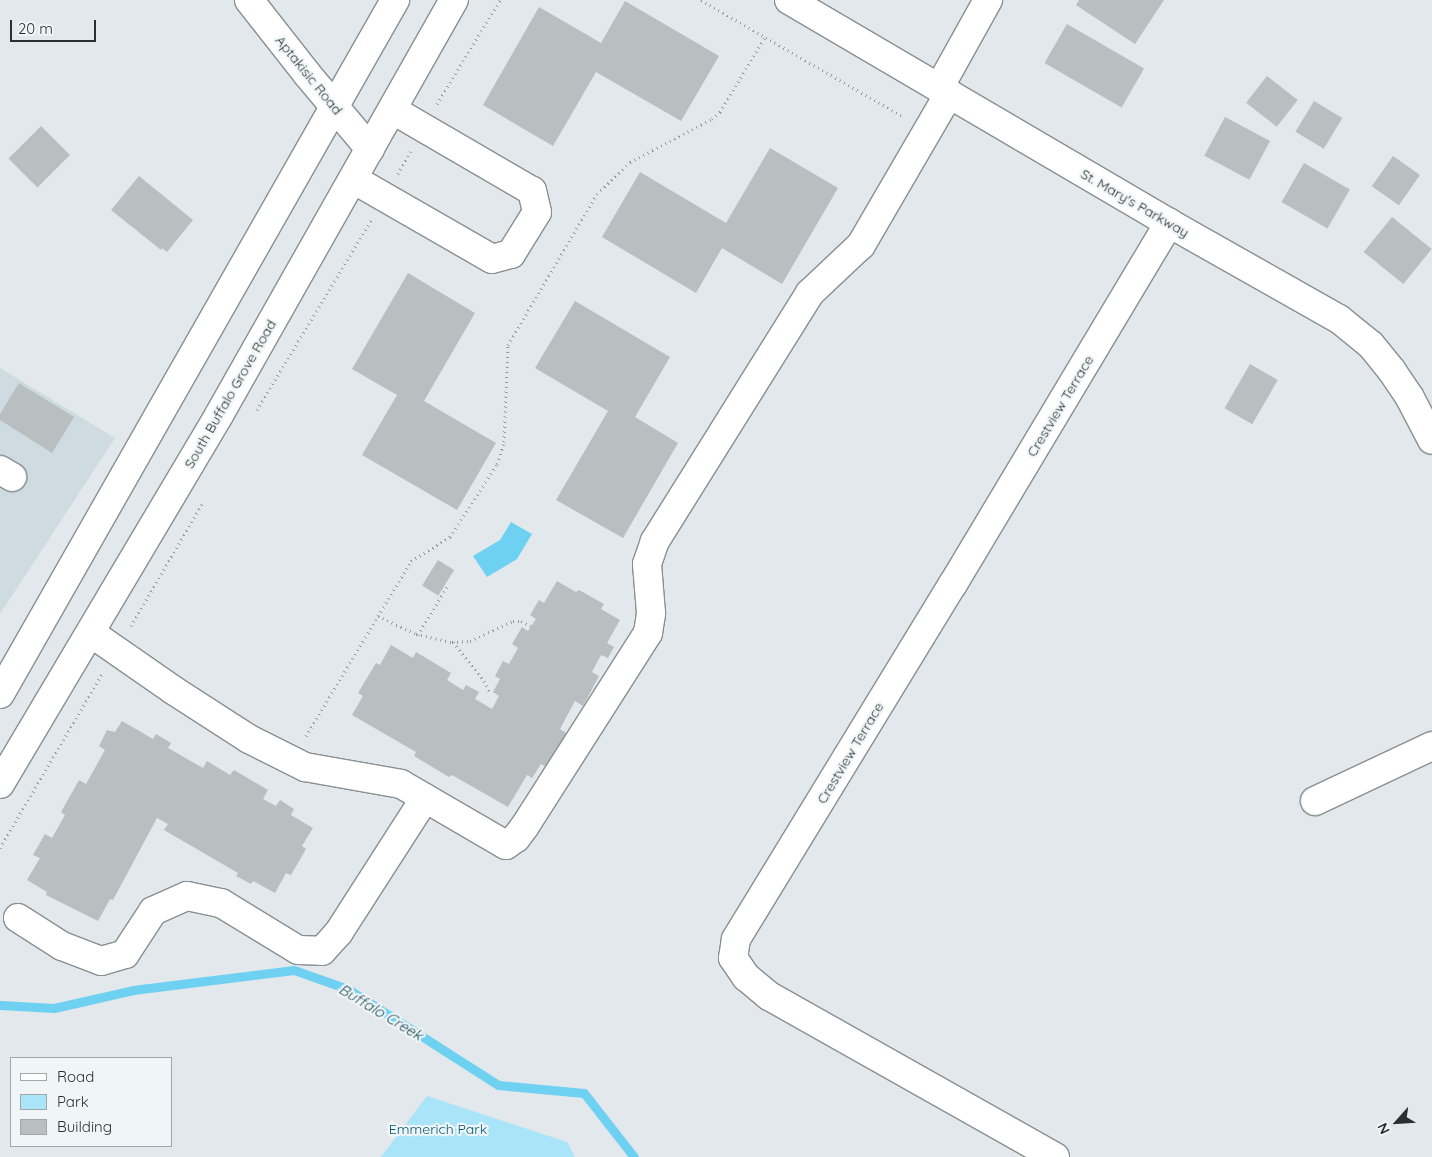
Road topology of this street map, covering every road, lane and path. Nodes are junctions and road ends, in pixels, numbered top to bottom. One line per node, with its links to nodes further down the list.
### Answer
1 (249, 0): 10 (street, Aptakisic Road)
2 (395, 0): 10 (street)
3 (454, 0): 11 (street, South Buffalo Grove Road)
4 (500, 0): 13 (path)
5 (701, 0): 8 (path)
6 (988, 0): 9 (street)
7 (795, 2): 9 (street, St. Mary's Parkway)
8 (765, 37): 12 (path); 22 (path)
9 (944, 91): 17 (street, St. Mary's Parkway); 33 (street)
10 (334, 108): 14 (street, Aptakisic Road); 28 (street)
11 (393, 110): 13 (street); 14 (street, South Buffalo Grove Road)
12 (904, 117)
13 (424, 128): 16 (path); 16 (street)
14 (370, 149): 15 (street, South Buffalo Grove Road)
15 (353, 179): 16 (street); 24 (street, South Buffalo Grove Road)
16 (384, 197): 18 (path)
17 (1169, 223): 19 (street, St. Mary's Parkway); 37 (street, Crestview Terrace)
18 (254, 412)
19 (1432, 440)
20 (204, 502): 27 (path)
21 (447, 587): 25 (path)
22 (378, 616): 25 (path); 31 (path)
23 (531, 626): 26 (path)
24 (91, 633): 27 (street); 32 (street, South Buffalo Grove Road)
25 (418, 635): 26 (path)
26 (452, 642): 29 (path)
27 (116, 651): 31 (street); 35 (path)
28 (1, 691)
29 (489, 691)
30 (1432, 746): 34 (street)
31 (291, 760): 33 (street)
32 (0, 784)
33 (425, 798): 36 (street)
34 (1315, 801)
35 (0, 848)
36 (18, 918)
37 (1055, 1157)

